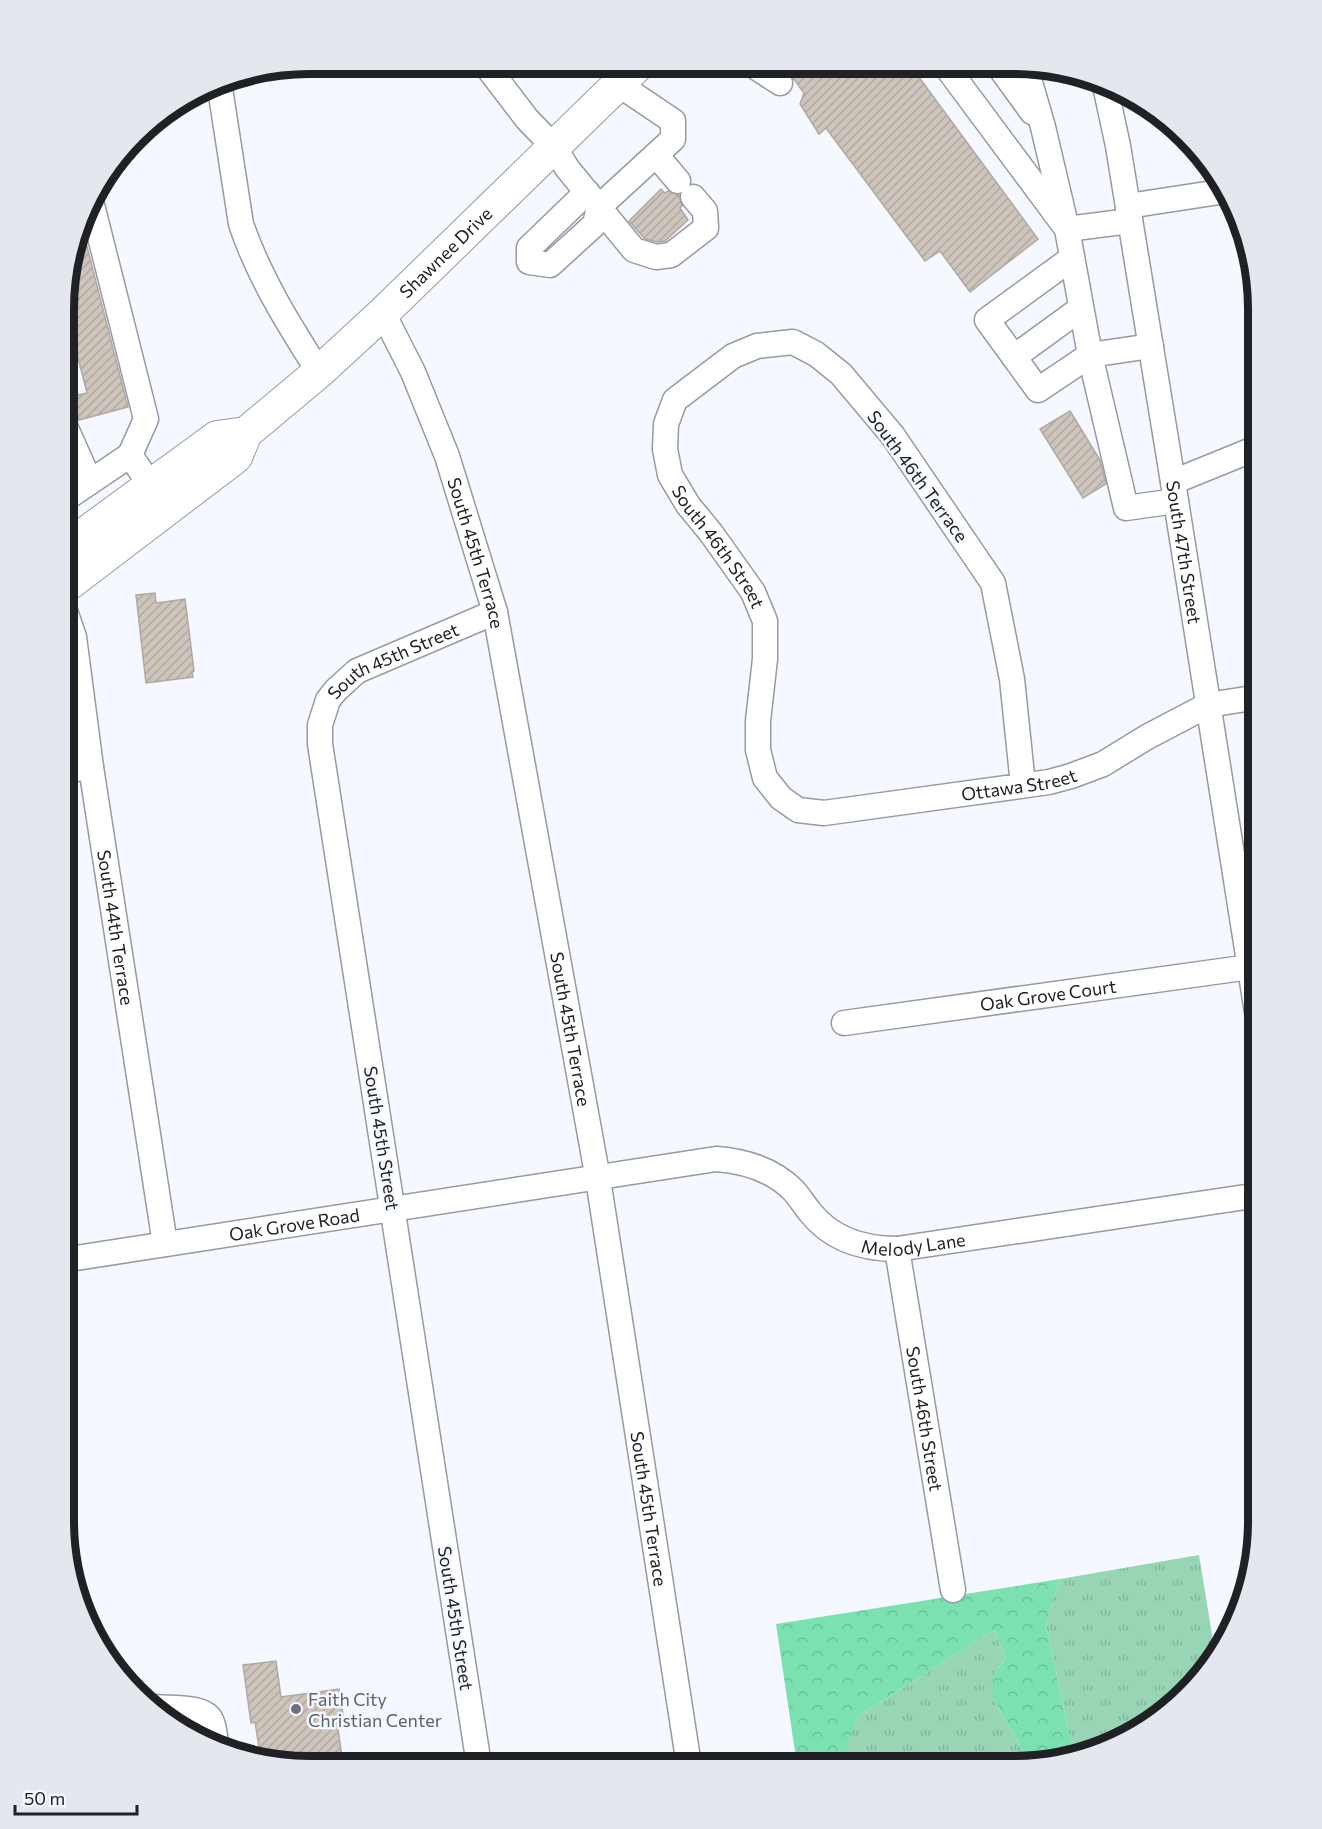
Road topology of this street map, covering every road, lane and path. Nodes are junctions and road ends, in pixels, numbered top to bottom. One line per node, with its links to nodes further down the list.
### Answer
1 (493, 74): 11 (street)
2 (629, 74): 11 (main road, Shawnee Drive); 12 (street)
3 (767, 74): 7 (street)
4 (952, 74): 17 (street)
5 (1005, 74): 10 (street)
6 (1028, 74): 10 (street)
7 (780, 83)
8 (220, 91): 25 (street)
9 (1107, 93): 16 (street, South 47th Street)
10 (1043, 127): 17 (street)
11 (555, 148): 14 (street); 21 (main road, Shawnee Drive)
12 (656, 155): 14 (street); 14 (street)
13 (1218, 193): 16 (street)
14 (593, 199): 19 (street)
15 (93, 214): 29 (street)
16 (1129, 214): 17 (street); 22 (street, South 47th Street)
17 (1067, 229): 18 (street)
18 (1072, 258): 20 (street); 24 (street)
19 (550, 265)
20 (1080, 309): 23 (street); 24 (street)
21 (383, 313): 25 (main road, Shawnee Drive); 36 (street, South 45th Terrace)
22 (1151, 346): 23 (street); 31 (street, South 47th Street)
23 (1090, 355): 24 (street); 31 (street)
24 (1014, 357)
25 (319, 372): 33 (main road, Shawnee Drive)
26 (670, 413): 42 (street, South 46th Terrace); 43 (street, South 46th Street)
27 (74, 446): 30 (street)
28 (1249, 452): 31 (street)
29 (130, 455): 30 (street); 33 (street)
30 (90, 482): 32 (street)
31 (1175, 492): 39 (street, South 47th Street)
32 (74, 493)
33 (160, 497): 34 (main road, Shawnee Drive); 35 (main road, Shawnee Drive)
34 (74, 543)
35 (74, 578)
36 (495, 612): 47 (street, South 45th Terrace); 49 (street, South 45th Street)
37 (74, 637): 40 (street, South 44th Terrace)
38 (1249, 699): 39 (street, Ottawa Street)
39 (1208, 705): 42 (street, Ottawa Street); 44 (street, South 47th Street)
40 (91, 767): 41 (street); 50 (street, South 44th Terrace)
41 (74, 770)
42 (1023, 785): 43 (street, Ottawa Street)
43 (772, 787)
44 (1249, 917)
45 (1249, 967): 46 (street, Oak Grove Court)
46 (844, 1023)
47 (598, 1179): 49 (street, Oak Grove Road); 51 (street, Melody Lane); 57 (street, South 45th Terrace)
48 (1249, 1196): 51 (street, Melody Lane)
49 (393, 1210): 50 (street, Oak Grove Road); 56 (street, South 45th Street)
50 (165, 1244): 52 (street, Oak Grove Road)
51 (897, 1249): 53 (street, South 46th Street)
52 (74, 1258)
53 (953, 1590)
54 (166, 1708): 55 (street)
55 (215, 1736)
56 (478, 1756)
57 (688, 1756)

